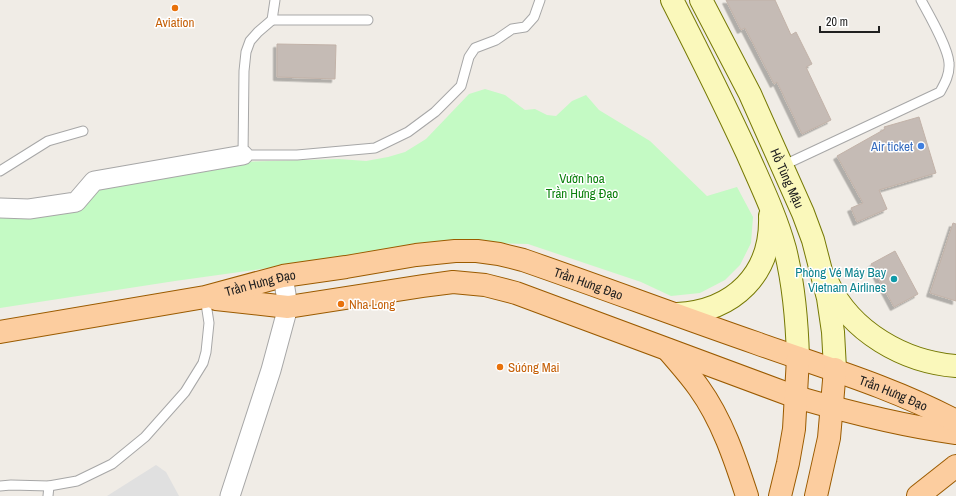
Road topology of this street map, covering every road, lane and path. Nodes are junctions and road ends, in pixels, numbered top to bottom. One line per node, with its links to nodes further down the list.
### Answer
1 (275, 0): 6 (lane)
2 (540, 0): 9 (lane)
3 (672, 0): 12 (main road, Hồ Tùng Mậu)
4 (701, 0): 10 (main road, Hồ Tùng Mậu)
5 (922, 0): 10 (lane)
6 (272, 20): 7 (lane); 9 (lane)
7 (368, 20)
8 (83, 131): 11 (lane)
9 (243, 155): 13 (street)
10 (782, 166): 14 (main road, Hồ Tùng Mậu)
11 (0, 171)
12 (767, 197): 18 (main road); 21 (main road, Hồ Tùng Mậu)
13 (0, 208)
14 (822, 269): 22 (main road); 23 (main road, Hồ Tùng Mậu)
15 (283, 276): 16 (main road, Trần Hưng Đạo); 17 (street); 18 (main road, Trần Hưng Đạo)
16 (205, 297): 17 (main road, Trần Hưng Đạo); 19 (main road, Trần Hưng Đạo); 30 (lane)
17 (288, 307): 20 (main road, Trần Hưng Đạo); 32 (street)
18 (677, 314): 21 (main road, Trần Hưng Đạo)
19 (0, 332)
20 (667, 349): 24 (main road, Trần Hưng Đạo); 33 (main road)
21 (798, 358): 23 (main road, Trần Hưng Đạo); 24 (main road)
22 (956, 366)
23 (835, 370): 25 (main road); 26 (main road, Trần Hưng Đạo)
24 (796, 397): 25 (main road, Trần Hưng Đạo); 34 (main road)
25 (832, 408): 27 (main road, Trần Hưng Đạo); 35 (main road)
26 (956, 421)
27 (956, 433)
28 (956, 466): 36 (main road)
29 (0, 486): 30 (lane)
30 (49, 486): 31 (lane)
31 (48, 496)
32 (230, 496)
33 (747, 496)
34 (780, 496)
35 (816, 496)
36 (918, 496)

